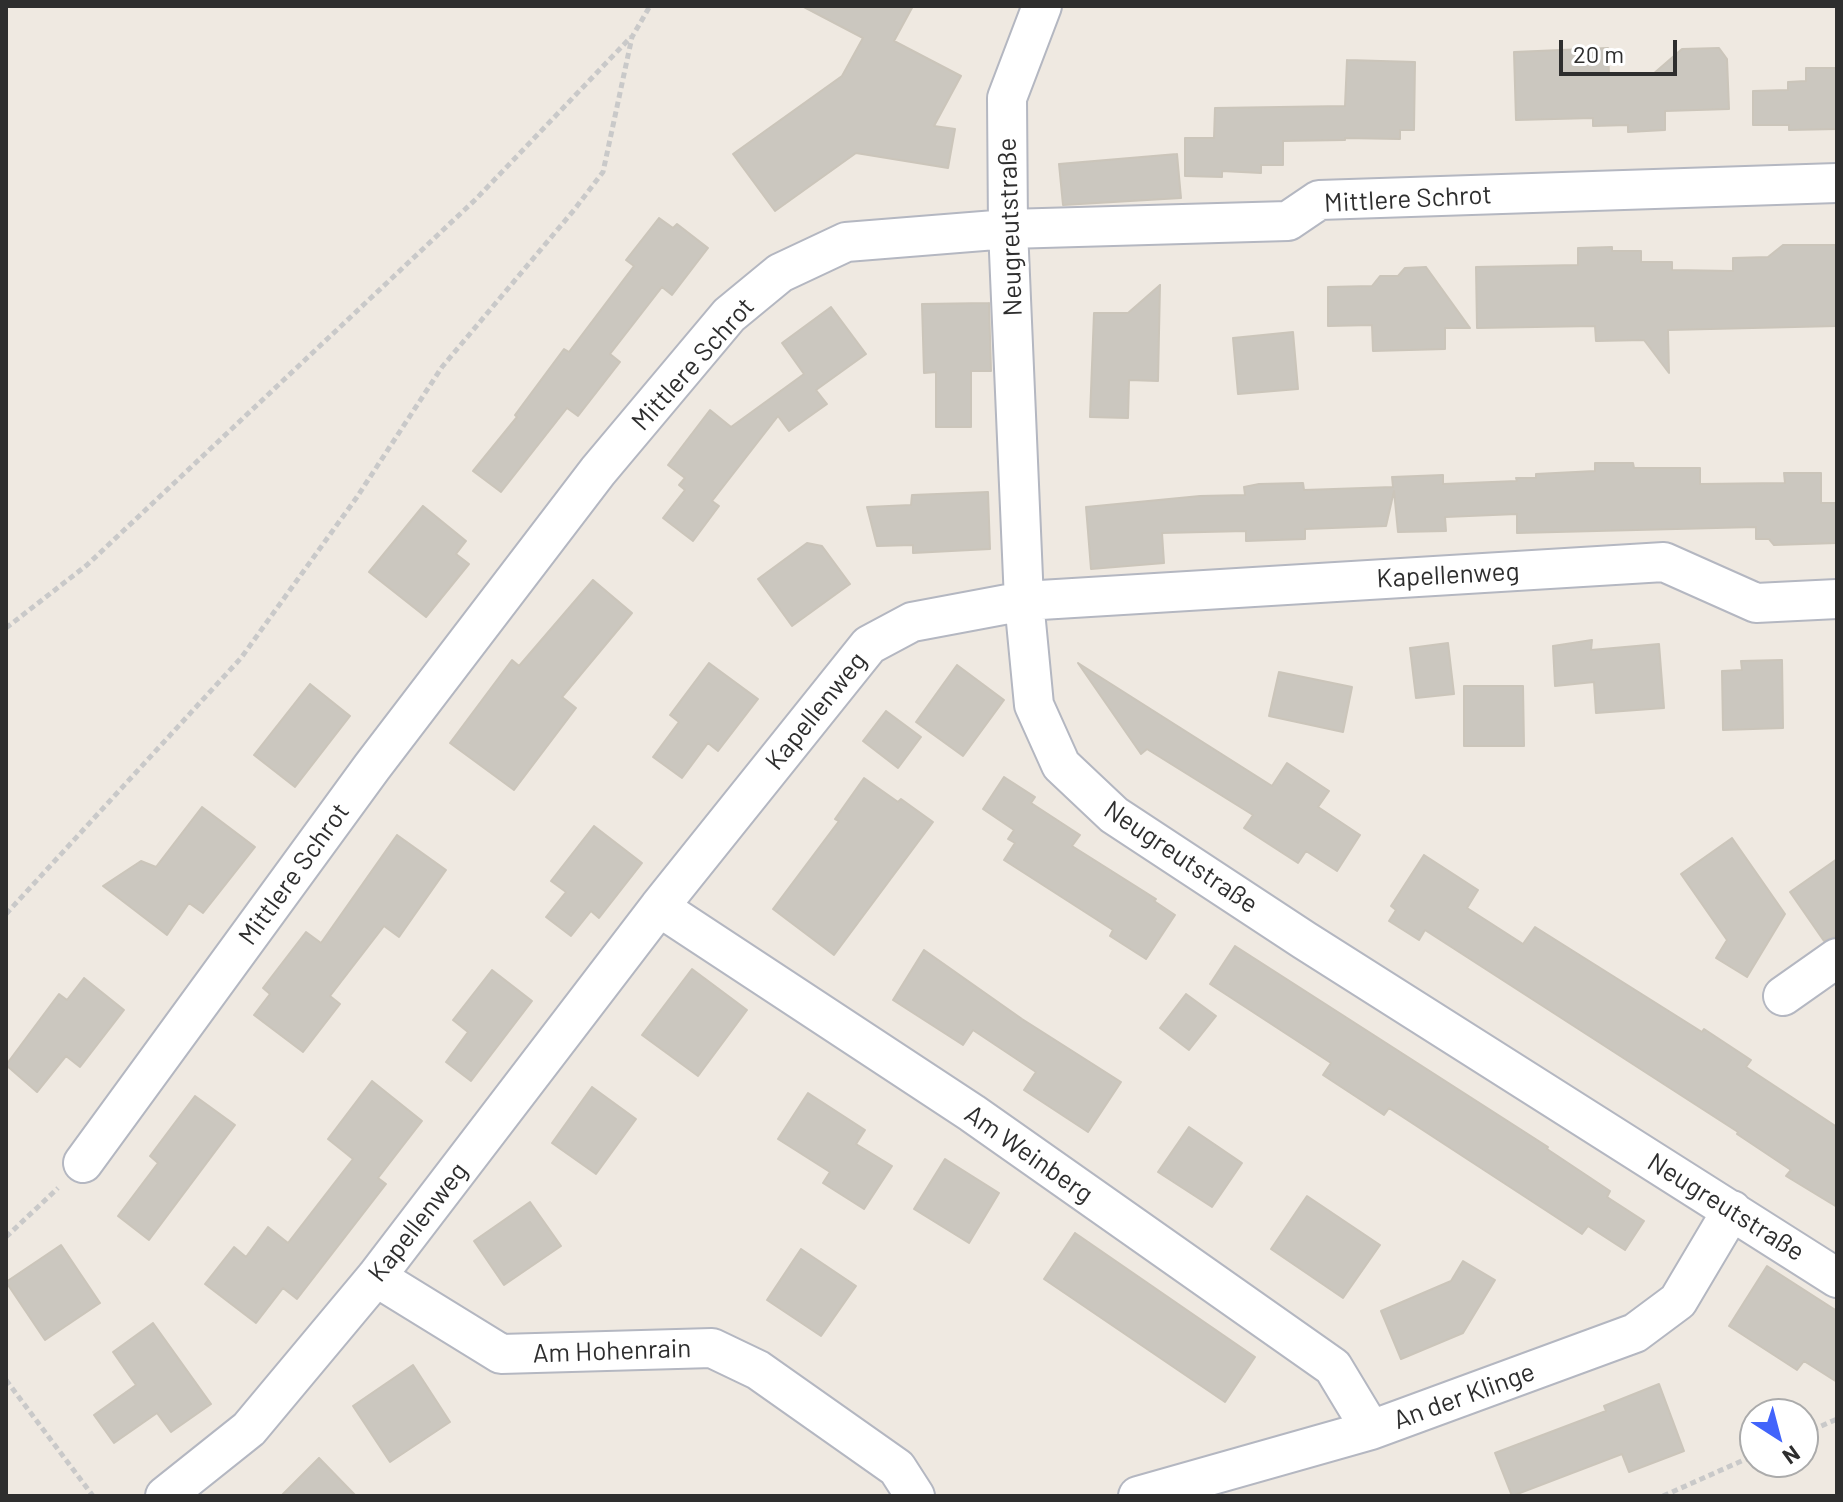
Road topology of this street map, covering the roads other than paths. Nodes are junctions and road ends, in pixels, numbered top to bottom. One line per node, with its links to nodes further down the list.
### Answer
1 (1042, 6): 3 (street, Neugreutstraße)
2 (1837, 183): 3 (street, Mittlere Schrot)
3 (1008, 229): 5 (street, Neugreutstraße); 9 (street, Mittlere Schrot)
4 (1837, 599): 5 (street, Kapellenweg)
5 (1024, 601): 6 (street, Kapellenweg); 10 (street, Neugreutstraße)
6 (659, 907): 11 (street, Kapellenweg); 13 (street, Am Weinberg)
7 (1837, 958): 8 (street)
8 (1783, 996)
9 (83, 1163)
10 (1732, 1210): 12 (street, Neugreutstraße); 13 (street, An der Klinge)
11 (376, 1277): 14 (street, Kapellenweg); 15 (street, Am Hohenrain)
12 (1837, 1278)
13 (1371, 1430): 16 (street, An der Klinge)
14 (165, 1496)
15 (915, 1496)
16 (1138, 1496)

